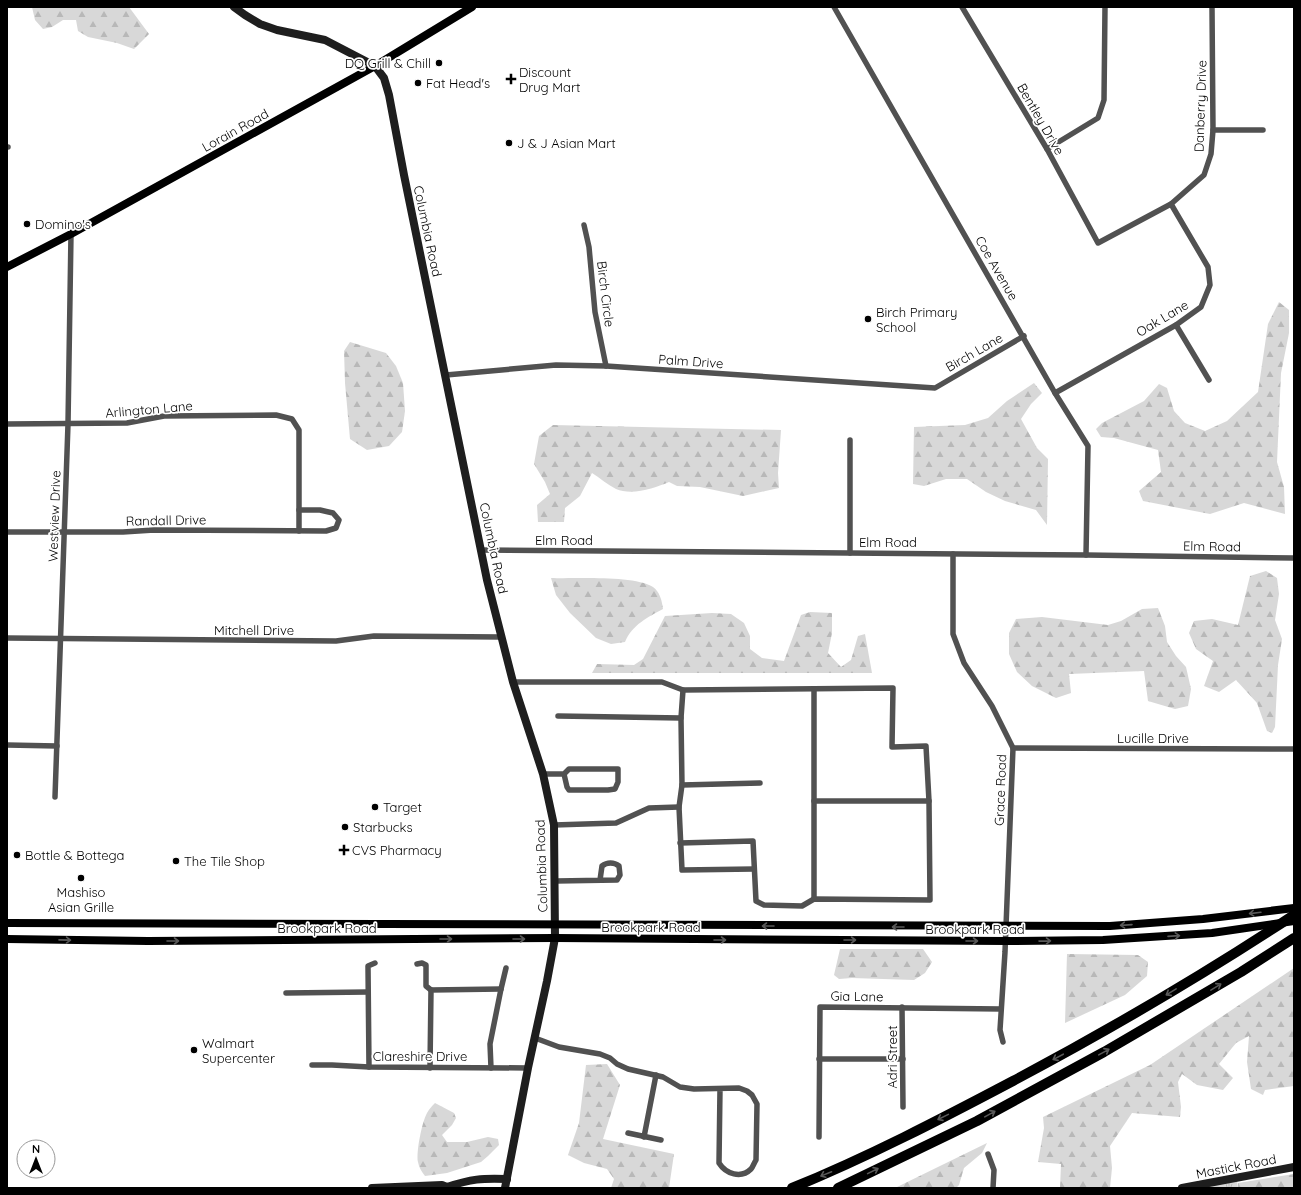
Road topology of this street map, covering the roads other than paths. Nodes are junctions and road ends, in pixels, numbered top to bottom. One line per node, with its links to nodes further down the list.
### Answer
1 (234, 7): 7 (street)
2 (472, 7): 7 (main road, Lorain Road)
3 (834, 7): 17 (street, Coe Avenue)
4 (962, 7): 10 (street, Bentley Drive)
5 (1105, 7): 10 (street)
6 (1212, 7): 8 (street, Danberry Drive)
7 (375, 66): 13 (main road, Lorain Road); 19 (street, Columbia Road)
8 (1213, 130): 9 (street); 11 (street, Danberry Drive)
9 (1263, 130)
10 (1047, 149): 14 (street, Bentley Drive)
11 (1171, 204): 14 (street, Danberry Drive); 16 (street, Oak Lane)
12 (584, 225): 18 (street, Birch Circle)
13 (71, 234): 15 (main road, Lorain Road); 24 (street, Westview Drive)
14 (1098, 243)
15 (7, 267)
16 (1176, 325): 20 (street); 22 (street, Oak Lane)
17 (1024, 336): 21 (street, Birch Lane); 22 (street, Coe Avenue)
18 (606, 366): 19 (street, Palm Drive); 21 (street, Palm Drive)
19 (446, 375): 30 (street, Columbia Road)
20 (1209, 380)
21 (935, 388)
22 (1055, 393): 33 (street, Coe Avenue)
23 (7, 424): 24 (street, Arlington Lane)
24 (68, 424): 26 (street, Arlington Lane); 29 (street, Westview Drive)
25 (850, 440): 31 (street)
26 (300, 510): 27 (street); 27 (street, Randall Drive)
27 (299, 531): 29 (street, Randall Drive)
28 (7, 532): 29 (street, Randall Drive)
29 (64, 532): 37 (street, Westview Drive)
30 (481, 550): 31 (street, Elm Road); 35 (street, Columbia Road)
31 (850, 553): 32 (street, Elm Road)
32 (953, 554): 33 (street, Elm Road); 45 (street, Grace Road)
33 (1086, 555): 34 (street, Elm Road)
34 (1294, 558)
35 (501, 637): 37 (street, Mitchell Drive); 38 (street, Columbia Road)
36 (7, 638): 37 (street, Mitchell Drive)
37 (61, 639): 44 (street, Westview Drive)
38 (513, 682): 39 (street); 47 (street, Columbia Road)
39 (683, 690): 40 (street); 42 (street)
40 (814, 690): 52 (street); 53 (street)
41 (558, 716): 42 (street)
42 (681, 718): 50 (street)
43 (7, 746): 44 (street)
44 (57, 746): 51 (street, Westview Drive)
45 (1013, 748): 46 (street, Lucille Drive); 66 (street, Grace Road)
46 (1294, 749)
47 (543, 774): 48 (street); 55 (street, Columbia Road)
48 (564, 774): 48 (street)
49 (760, 783): 50 (street)
50 (682, 785): 54 (street)
51 (56, 797)
52 (814, 801): 53 (street); 60 (street)
53 (929, 801): 60 (street)
54 (680, 807): 55 (street); 56 (street)
55 (554, 825): 59 (street, Columbia Road)
56 (680, 843): 57 (street); 57 (street)
57 (754, 869): 60 (street)
58 (600, 880): 59 (street)
59 (556, 881): 65 (street, Columbia Road)
60 (814, 899)
61 (1294, 908): 66 (main road, Brookpark Road, one-way to 66)
62 (1294, 915): 103 (highway, one-way to 103)
63 (1294, 921): 70 (main road, Brookpark Road, one-way to 63)
64 (7, 923): 65 (main road, Brookpark Road)
65 (555, 926): 66 (main road, Brookpark Road, one-way to 65); 67 (street, Columbia Road)
66 (1006, 927): 70 (street, Grace Road)
67 (556, 938): 68 (main road, Brookpark Road, one-way to 67); 70 (main road, Brookpark Road, one-way to 70); 80 (street, Columbia Road)
68 (7, 939)
69 (1291, 940): 104 (highway, one-way to 69)
70 (1006, 941): 79 (street, Grace Road)
71 (376, 963): 76 (street)
72 (417, 964): 75 (street)
73 (506, 968): 74 (street)
74 (501, 989): 75 (street); 87 (street)
75 (431, 990): 86 (street)
76 (368, 992): 77 (street); 85 (street)
77 (286, 993)
78 (902, 1007): 79 (street, Gia Lane); 82 (street, Gia Lane); 83 (street, Adri Street)
79 (1001, 1009): 81 (street, Grace Road)
80 (534, 1038): 88 (street, Columbia Road); 89 (street)
81 (1003, 1042)
82 (819, 1059): 83 (street); 94 (street, Gia Lane)
83 (903, 1059): 91 (street, Adri Street)
84 (312, 1065): 85 (street, Clareshire Drive)
85 (369, 1067): 86 (street, Clareshire Drive)
86 (430, 1068): 87 (street, Clareshire Drive)
87 (491, 1068): 88 (street, Clareshire Drive)
88 (528, 1068): 98 (street, Columbia Road)
89 (656, 1075): 90 (street); 93 (street)
90 (720, 1088): 90 (street)
91 (903, 1107)
92 (628, 1133): 93 (street)
93 (644, 1137): 95 (street)
94 (819, 1137)
95 (661, 1140)
96 (988, 1154): 105 (street)
97 (1294, 1167): 99 (street, Mastick Road)
98 (507, 1179): 101 (street); 102 (street, Columbia Road)
99 (1223, 1184): 106 (street, Mastick Road)
100 (372, 1188): 101 (street)
101 (447, 1188)
102 (505, 1188)
103 (792, 1188)
104 (838, 1188)
105 (993, 1188)
106 (1182, 1188)

